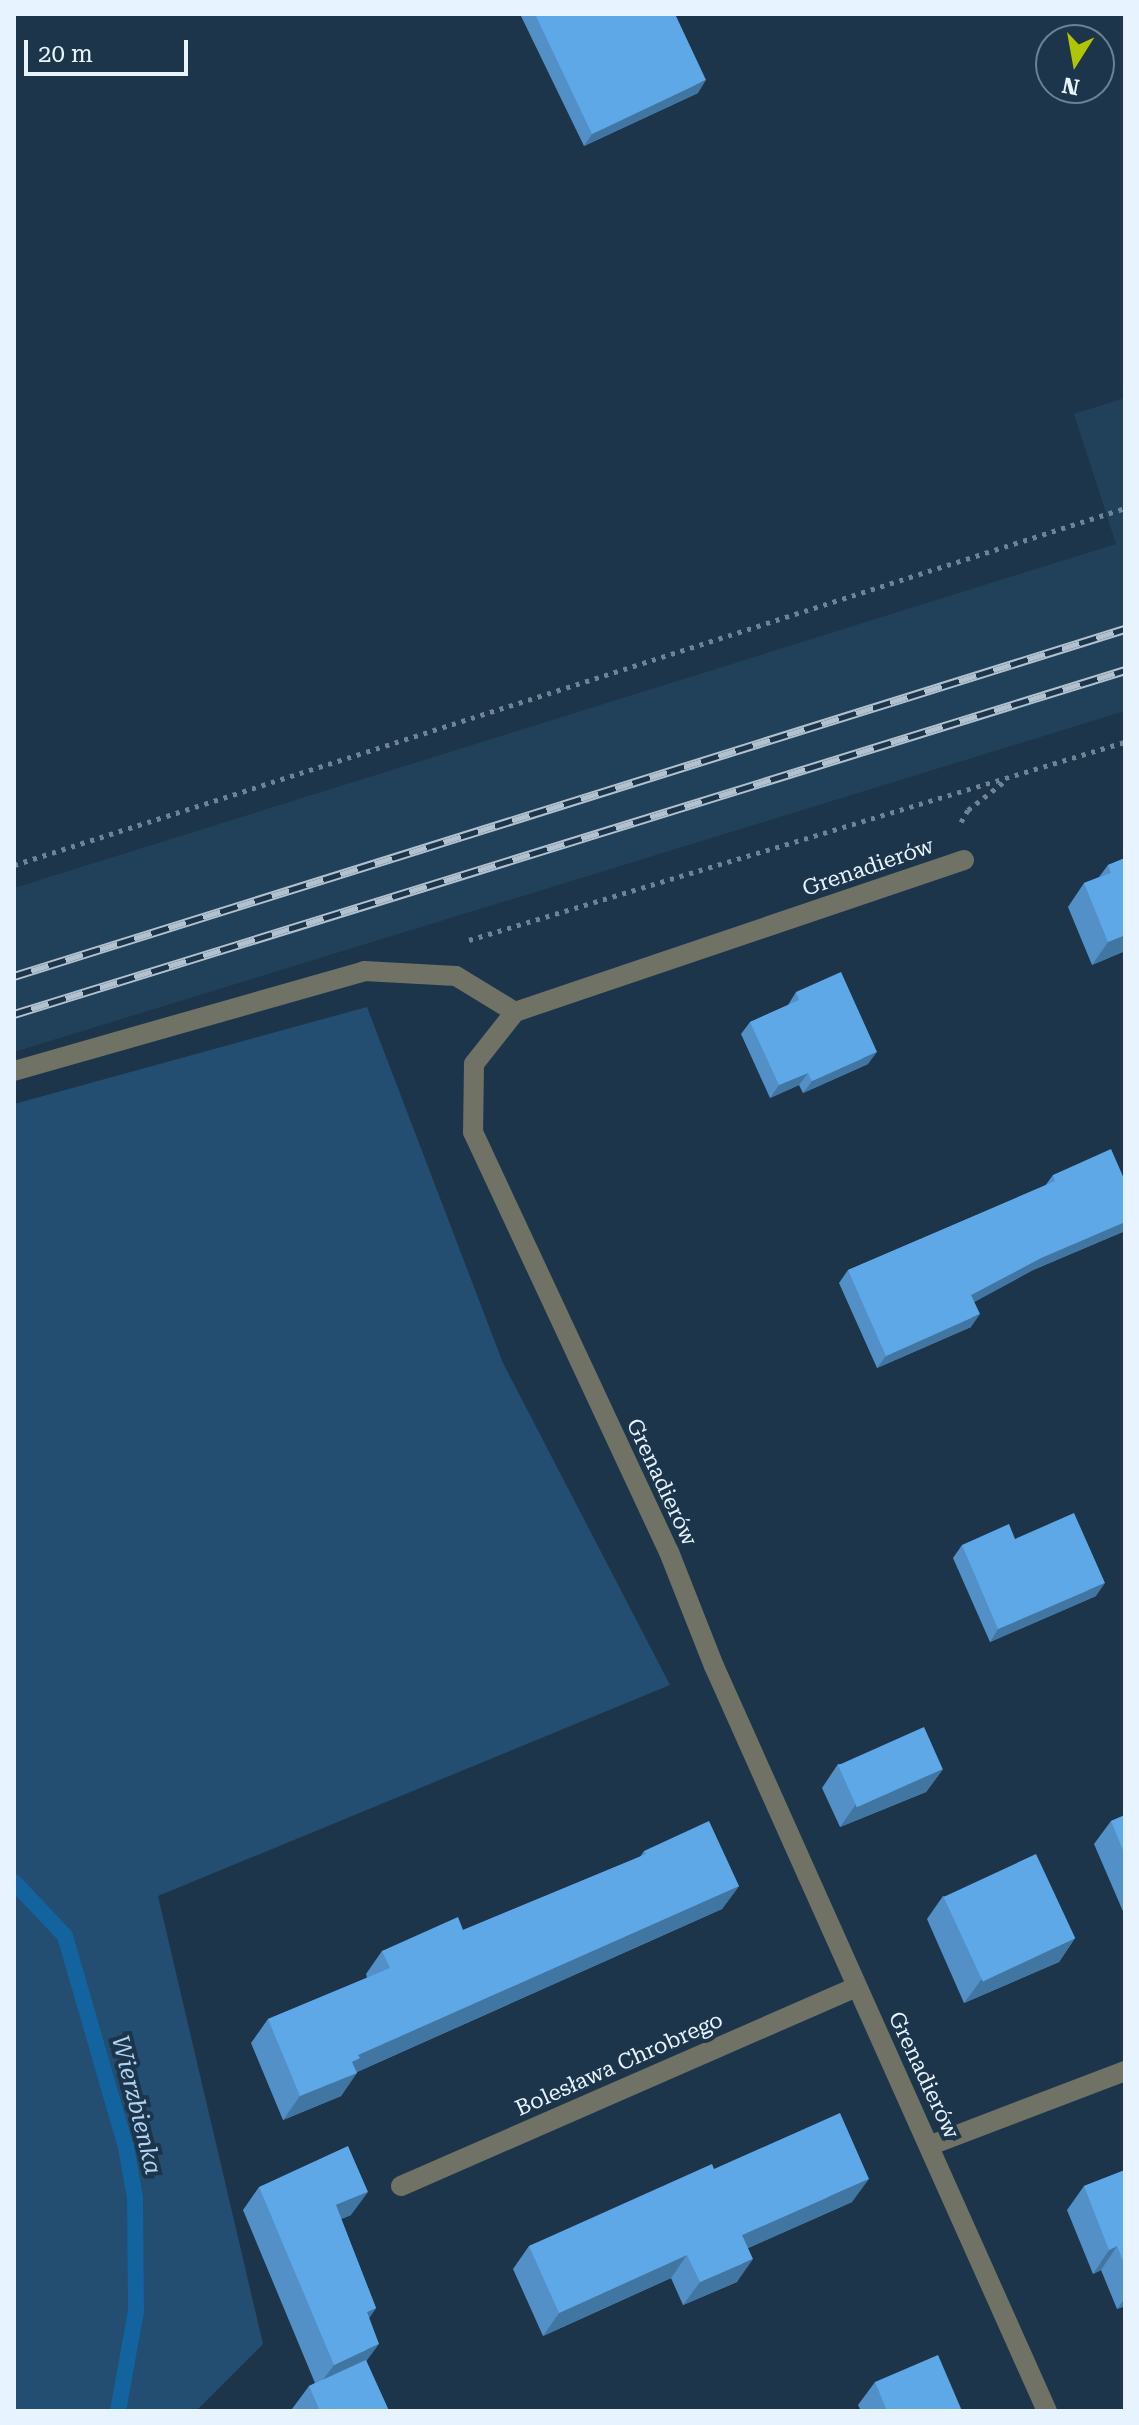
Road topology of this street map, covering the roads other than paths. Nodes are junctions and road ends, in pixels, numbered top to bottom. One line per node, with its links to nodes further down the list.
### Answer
1 (964, 860): 2 (street, Grenadierów)
2 (515, 1012): 3 (street); 4 (street, Grenadierów)
3 (14, 1071)
4 (856, 1987): 6 (street, Grenadierów); 7 (street, Bolesława Chrobrego)
5 (1125, 2071): 6 (street)
6 (931, 2145): 8 (street, Grenadierów)
7 (401, 2186)
8 (1047, 2411)

